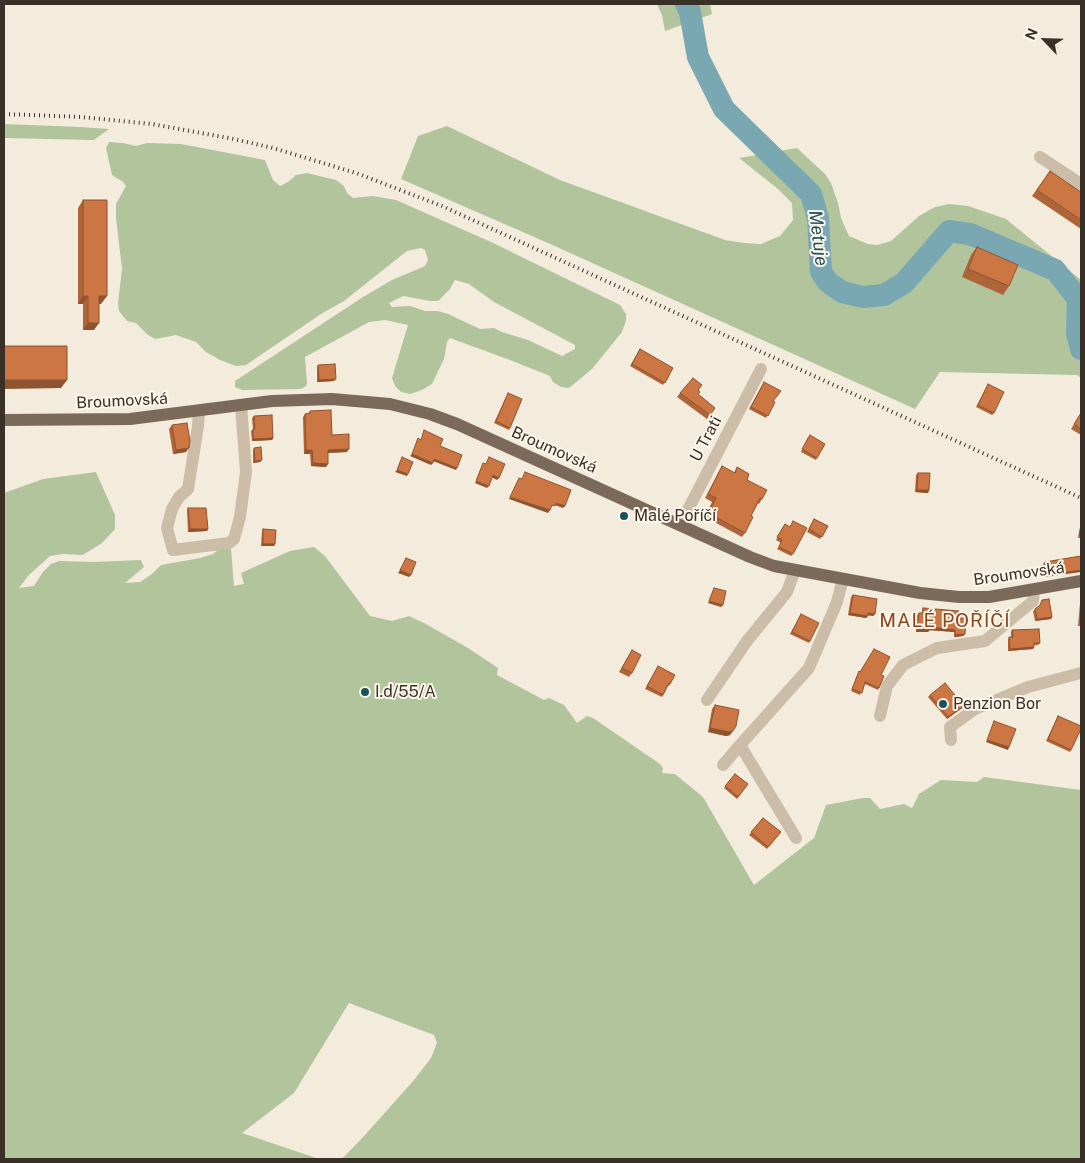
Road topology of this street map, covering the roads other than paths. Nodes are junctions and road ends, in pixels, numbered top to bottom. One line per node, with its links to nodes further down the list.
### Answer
1 (1040, 157): 2 (street)
2 (1081, 184)
3 (761, 369): 7 (street, U Trati)
4 (241, 405): 5 (main road, Broumovská); 5 (street); 7 (main road, Broumovská)
5 (199, 411): 6 (main road, Broumovská)
6 (4, 420)
7 (680, 524): 8 (main road, Broumovská)
8 (795, 570): 9 (main road, Broumovská); 13 (street)
9 (843, 579): 11 (main road, Broumovská); 16 (street)
10 (1081, 581): 11 (main road, Broumovská)
11 (1034, 590): 14 (street)
12 (1081, 673): 15 (street)
13 (707, 700)
14 (880, 716)
15 (951, 740)
16 (740, 745): 17 (street); 18 (street)
17 (722, 765)
18 (796, 838)

